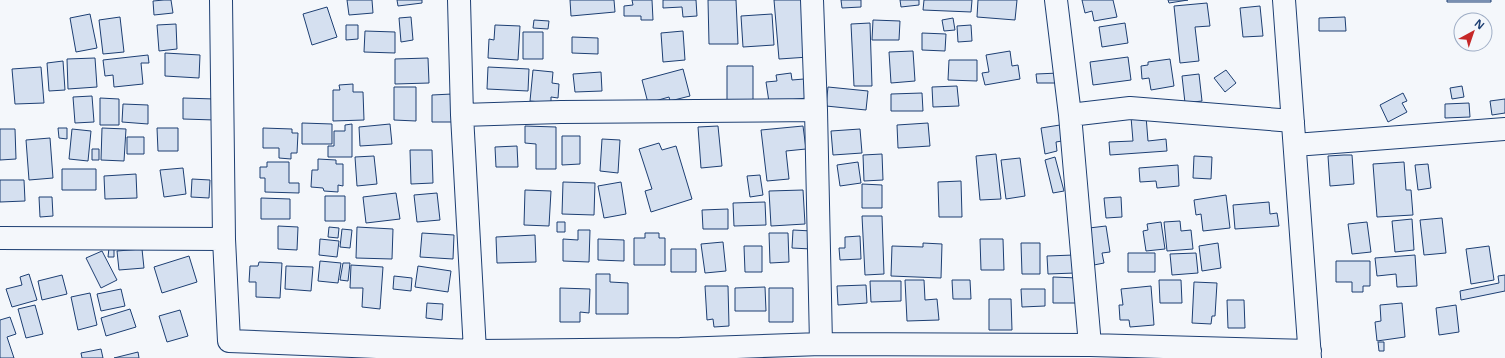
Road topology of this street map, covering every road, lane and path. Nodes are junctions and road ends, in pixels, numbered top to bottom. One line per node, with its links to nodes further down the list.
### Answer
1 (221, 0): 13 (street)
2 (459, 0): 7 (street)
3 (812, 0): 6 (street)
4 (1056, 0): 8 (street)
5 (1284, 0): 9 (street)
6 (816, 110): 7 (street); 14 (street)
7 (462, 115): 17 (street)
8 (1070, 115): 9 (street); 15 (street)
9 (1293, 121): 11 (street)
10 (1505, 129): 11 (street)
11 (1295, 145): 19 (street)
12 (0, 238): 13 (street)
13 (224, 239): 16 (street)
14 (821, 344): 15 (street); 18 (street)
15 (1090, 345): 19 (street)
16 (230, 349): 17 (street)
17 (475, 351): 18 (street)
18 (681, 354)
19 (1310, 354)

